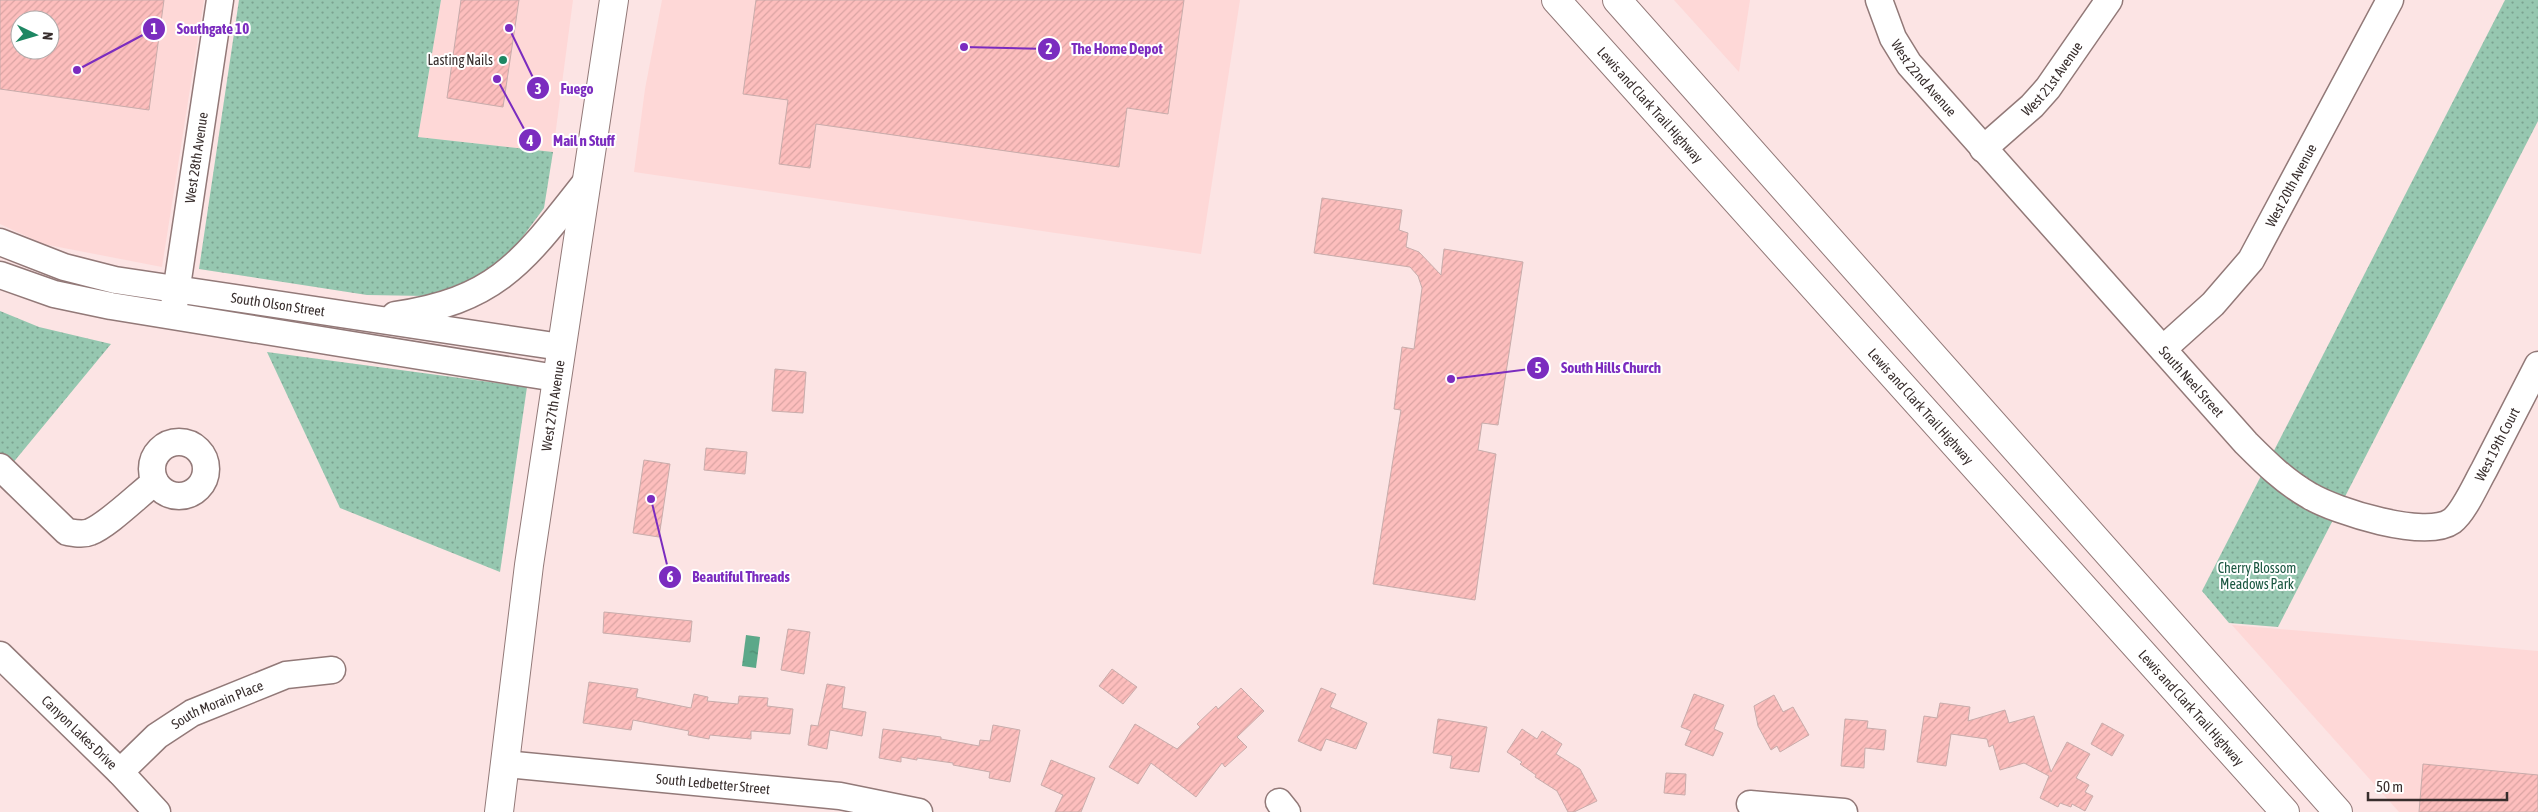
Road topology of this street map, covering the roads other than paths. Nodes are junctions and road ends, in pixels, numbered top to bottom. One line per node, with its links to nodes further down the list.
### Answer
1 (220, 0): 12 (street, West 28th Avenue)
2 (614, 0): 9 (main road, West 27th Avenue)
3 (1556, 0): 31 (main road, Lewis and Clark Trail Highway)
4 (1617, 0): 32 (main road)
5 (1879, 0): 8 (street, West 22nd Avenue)
6 (2109, 0): 8 (street, West 21st Avenue)
7 (2390, 0): 16 (street, West 20th Avenue)
8 (1983, 149): 16 (street, South Neel Street)
9 (586, 182): 14 (street); 15 (main road, West 27th Avenue)
10 (0, 242): 12 (street, South Olson Street)
11 (0, 275): 13 (street, South Olson Street)
12 (176, 290): 13 (street, West 28th Avenue); 14 (street, South Olson Street)
13 (172, 316): 18 (street, South Olson Street)
14 (370, 319): 15 (street, South Olson Street)
15 (561, 347): 18 (main road, West 27th Avenue)
16 (2163, 349): 21 (street, South Neel Street)
17 (2538, 365): 21 (street, West 19th Court)
18 (556, 378): 24 (main road, West 27th Avenue)
19 (0, 468): 20 (street)
20 (155, 482)
21 (2452, 522)
22 (0, 656): 25 (street, Canyon Lakes Drive)
23 (332, 670): 25 (street, South Morain Place)
24 (505, 764): 28 (main road, West 27th Avenue); 29 (street, South Ledbetter Street)
25 (120, 772): 27 (street, Canyon Lakes Drive)
26 (1750, 804): 30 (street)
27 (157, 812)
28 (499, 812)
29 (919, 812)
30 (1844, 812)
31 (2285, 812)
32 (2338, 812)

